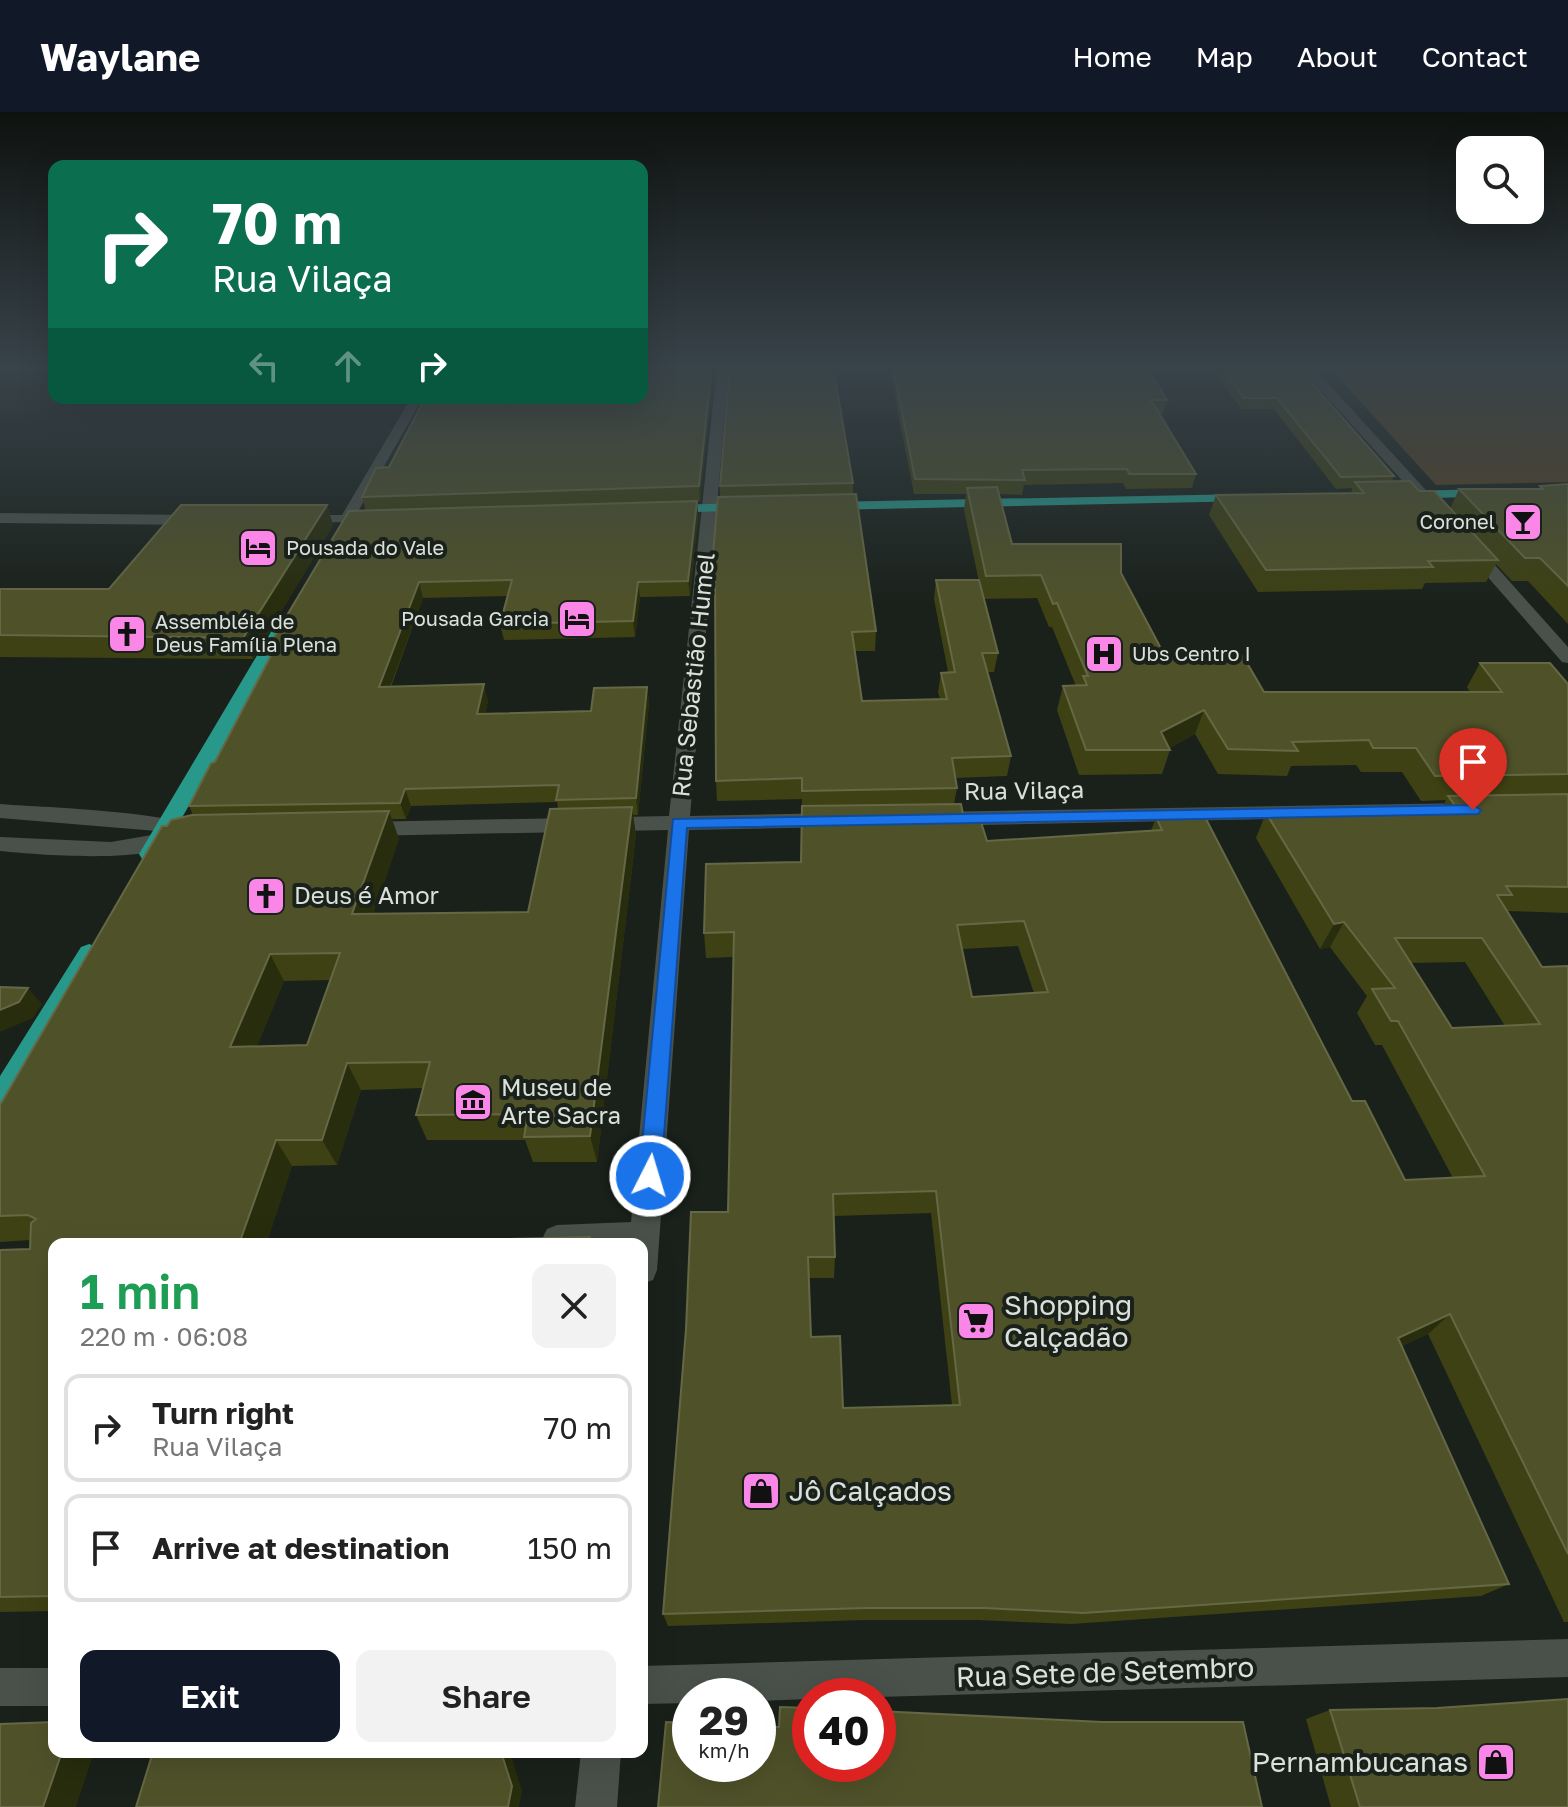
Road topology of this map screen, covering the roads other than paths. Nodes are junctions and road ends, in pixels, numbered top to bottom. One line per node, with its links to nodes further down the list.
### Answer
1 (390, 445): 16 (street)
2 (717, 445): 10 (street, Rua Sebastião Humel)
3 (1377, 445): 6 (street)
4 (1508, 493): 6 (main road)
5 (1392, 495): 6 (main road)
6 (1423, 495): 18 (street)
7 (1267, 498): 8 (main road)
8 (804, 506)
9 (773, 507): 10 (main road)
10 (712, 508): 11 (main road); 23 (street, Rua Sebastião Humel)
11 (649, 510)
12 (0, 518): 14 (street)
13 (372, 518): 16 (main road)
14 (211, 520)
15 (284, 520): 16 (street)
16 (343, 526)
17 (299, 600): 26 (main road)
18 (1568, 658)
19 (1489, 810): 21 (street, Rua Vilaça)
20 (0, 811): 26 (street)
21 (905, 819)
22 (858, 820): 23 (street)
23 (679, 823): 24 (street); 31 (street, Rua Sebastião Humel)
24 (347, 829)
25 (199, 832): 26 (street)
26 (161, 834): 27 (street); 28 (main road)
27 (0, 844)
28 (140, 871)
29 (100, 936): 30 (main road)
30 (4, 1086)
31 (645, 1235): 32 (street); 33 (street, Rua Sebastião Humel)
32 (572, 1238)
33 (645, 1238)
34 (1568, 1658): 35 (street, Rua Sete de Setembro)
35 (648, 1685)
36 (0, 1687): 37 (street)
37 (48, 1687)
38 (600, 1758): 39 (street)
39 (596, 1807)

